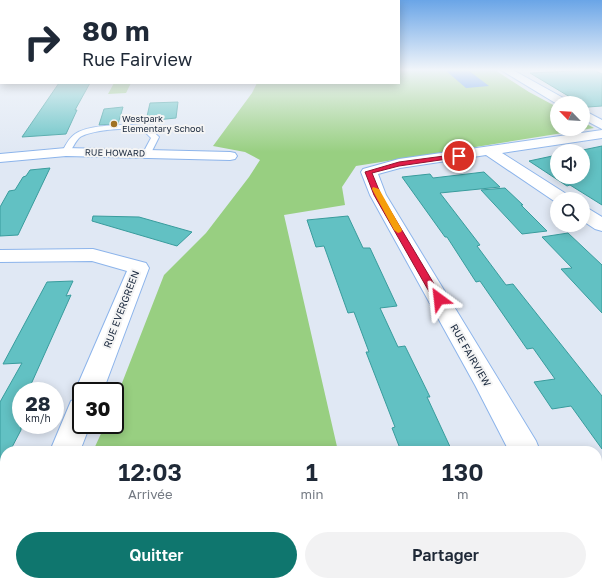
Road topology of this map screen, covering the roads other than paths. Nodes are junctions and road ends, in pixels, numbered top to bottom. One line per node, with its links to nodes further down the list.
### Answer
1 (590, 118): 2 (street)
2 (602, 125)
3 (602, 134): 4 (street, RUE FAIRVIEW)
4 (489, 151): 9 (street); 16 (street, RUE FAIRVIEW)
5 (66, 152): 6 (street, RUE HOWARD); 6 (lane); 8 (street, RUE HOWARD)
6 (147, 153): 7 (street, RUE HOWARD)
7 (230, 156)
8 (1, 160)
9 (551, 192)
10 (590, 217): 11 (street)
11 (602, 225)
12 (0, 256): 13 (street, RUE EVERGREEN)
13 (93, 382)
14 (72, 433): 15 (street)
15 (67, 446)
16 (522, 446)

